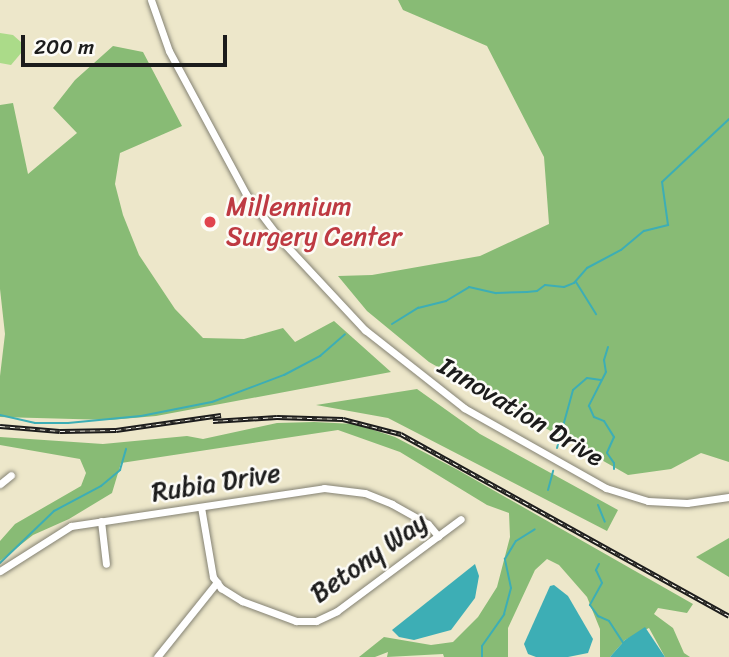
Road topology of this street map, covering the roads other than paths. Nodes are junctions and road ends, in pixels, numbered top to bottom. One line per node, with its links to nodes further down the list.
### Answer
1 (151, 0): 4 (street, Innovation Drive)
2 (11, 475): 3 (street)
3 (0, 484)
4 (729, 497)
5 (201, 507): 7 (street, Rubia Drive); 8 (street, Rubia Drive); 11 (street)
6 (461, 519): 8 (street, Betony Way)
7 (101, 521): 9 (street); 10 (street, Rubia Drive)
8 (438, 536): 11 (street, Betony Way)
9 (106, 564)
10 (0, 571)
11 (217, 582): 12 (street)
12 (160, 654): 13 (street)
13 (169, 657)

